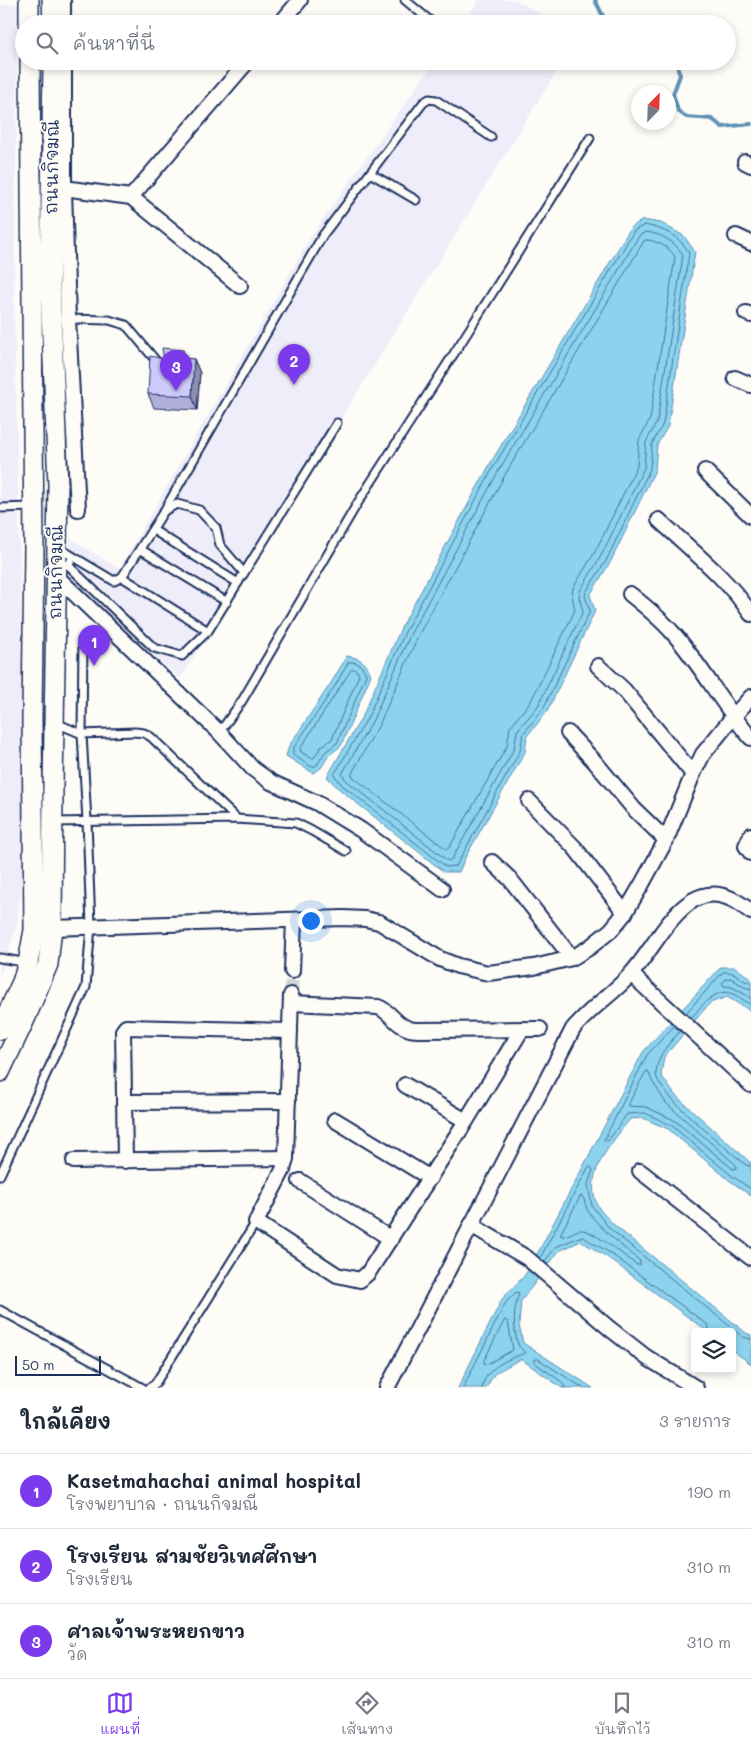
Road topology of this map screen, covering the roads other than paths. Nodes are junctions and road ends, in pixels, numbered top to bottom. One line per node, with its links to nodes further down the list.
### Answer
1 (29, 0): 6 (main road)
2 (52, 0): 7 (main road)
3 (63, 0): 8 (street)
4 (300, 0): 9 (street)
5 (404, 0): 10 (lane)
6 (29, 15)
7 (52, 15)
8 (63, 15)
9 (288, 15)
10 (423, 15)
11 (30, 70): 28 (main road, ถนนกิจมณี)
12 (53, 70): 18 (main road, ถนนกิจมณี)
13 (64, 70): 18 (street)
14 (240, 70): 19 (street)
15 (491, 137): 17 (lane)
16 (590, 138): 53 (lane)
17 (370, 173): 20 (lane); 35 (lane)
18 (58, 188): 19 (street); 24 (street); 29 (main road, ถนนกิจมณี)
19 (131, 197): 23 (street)
20 (416, 200)
21 (736, 236): 22 (street)
22 (751, 243)
23 (240, 286)
24 (68, 319): 25 (lane); 34 (street)
25 (164, 372)
26 (735, 378): 27 (street)
27 (751, 384)
28 (32, 415): 29 (main road); 33 (main road, ถนนกิจมณี)
29 (55, 415): 40 (main road, ถนนกิจมณี)
30 (337, 423): 41 (lane)
31 (705, 471): 36 (street)
32 (0, 508): 33 (lane)
33 (32, 508): 75 (main road, ถนนกิจมณี)
34 (78, 509)
35 (164, 512): 38 (lane); 41 (lane)
36 (751, 516)
37 (659, 520): 46 (street)
38 (153, 530): 39 (lane); 43 (lane)
39 (140, 549): 42 (lane); 45 (lane)
40 (62, 561): 42 (lane); 47 (lane); 52 (main road, ถนนกิจมณี); 53 (street)
41 (244, 573): 43 (lane)
42 (122, 577): 47 (lane)
43 (238, 583): 45 (lane)
44 (630, 594): 51 (street)
45 (227, 602): 47 (lane)
46 (751, 614)
47 (208, 631)
48 (83, 640): 55 (lane)
49 (598, 666): 57 (street)
50 (751, 697): 51 (street)
51 (733, 717): 56 (street); 57 (street)
52 (54, 722): 55 (lane); 61 (main road, ถนนกิจมณี)
53 (218, 731): 67 (street)
54 (568, 733): 63 (street)
55 (82, 734): 59 (lane); 60 (lane)
56 (751, 738)
57 (693, 774): 63 (street)
58 (529, 801): 69 (street)
59 (237, 819): 60 (lane); 64 (lane)
60 (87, 821): 61 (lane); 71 (lane)
61 (53, 822): 72 (main road, ถนนกิจมณี)
62 (751, 835): 65 (street)
63 (666, 840): 69 (street)
64 (346, 851)
65 (751, 853)
66 (492, 862): 74 (street)
67 (442, 889)
68 (751, 912): 77 (street)
69 (625, 913): 74 (street)
70 (294, 920): 71 (street); 74 (street); 76 (street)
71 (91, 926): 72 (street); 93 (lane)
72 (52, 928): 82 (main road, ถนนกิจมณี)
73 (0, 958): 75 (lane)
74 (572, 958)
75 (28, 963): 80 (main road, ถนนกิจมณี)
76 (292, 971)
77 (631, 974): 84 (street); 97 (street)
78 (522, 1029): 79 (street); 81 (street); 88 (street)
79 (540, 1029)
80 (0, 1030)
81 (290, 1031): 85 (street); 86 (street)
82 (0, 1072)
83 (405, 1085): 88 (street)
84 (751, 1085)
85 (288, 1101): 86 (street); 89 (street)
86 (124, 1102): 90 (street)
87 (335, 1120): 94 (street)
88 (466, 1121): 94 (street)
89 (286, 1158): 90 (street); 96 (street)
90 (125, 1161): 91 (street)
91 (74, 1162)
92 (640, 1171): 99 (street)
93 (0, 1175)
94 (430, 1178): 98 (street)
95 (300, 1181): 98 (street)
96 (256, 1222): 98 (street); 102 (lane)
97 (472, 1226): 103 (street); 104 (street)
98 (391, 1239)
99 (751, 1258)
100 (0, 1310): 101 (lane)
101 (143, 1388)
102 (149, 1388)
103 (388, 1388)
104 (696, 1388)

